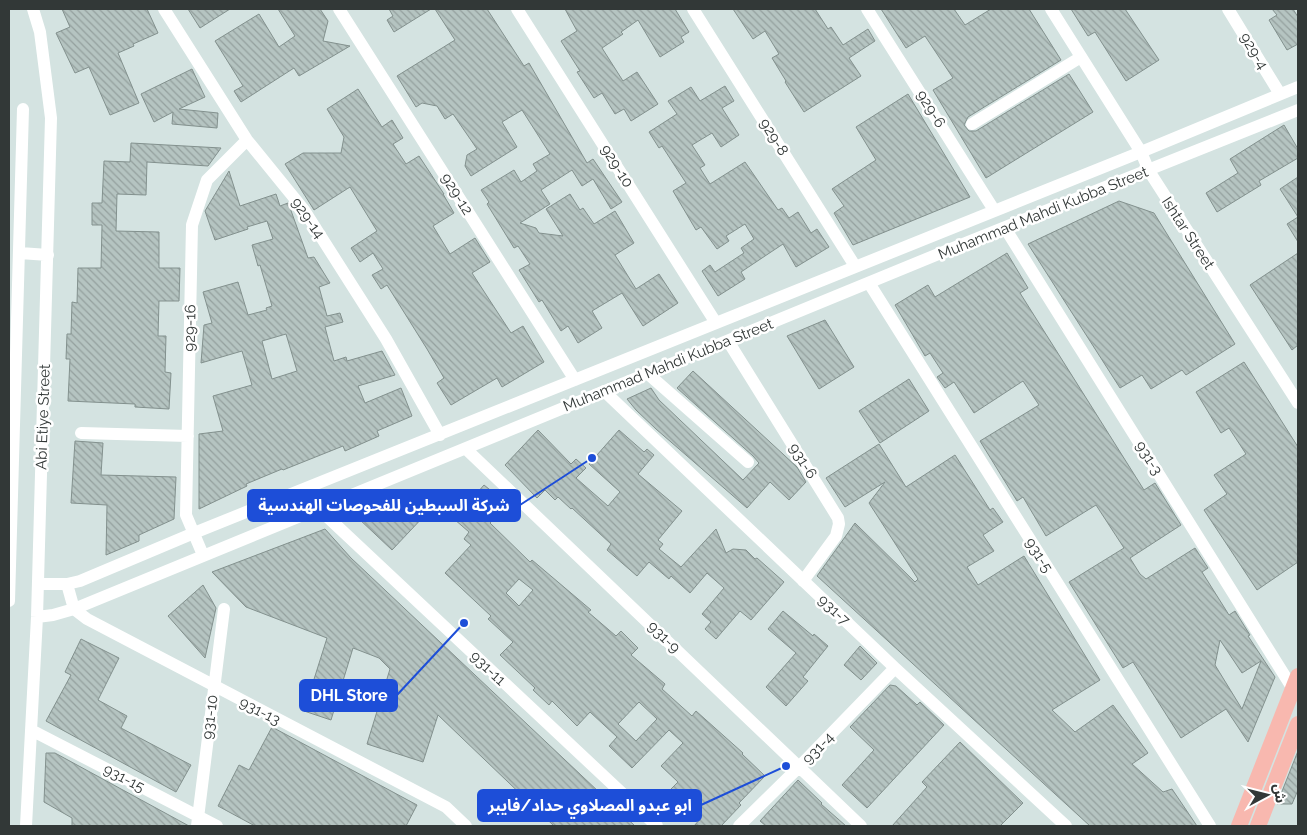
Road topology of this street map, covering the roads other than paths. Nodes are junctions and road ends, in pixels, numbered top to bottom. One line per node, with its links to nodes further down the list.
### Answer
1 (33, 9): 23 (street, Abi Etiye Street)
2 (164, 9): 15 (street, 929-14)
3 (339, 9): 29 (street, 929-12)
4 (517, 9): 26 (street, 929-10)
5 (693, 9): 24 (street, 929-8)
6 (867, 9): 18 (street, 929-6)
7 (1051, 9): 9 (street, Ishtar Street)
8 (1228, 9): 11 (street, 929-4)
9 (1081, 57): 14 (street); 16 (street, Ishtar Street)
10 (1298, 86): 11 (street, Muhammad Mahdi Kubba Street)
11 (1280, 94): 16 (street, Muhammad Mahdi Kubba Street)
12 (23, 109): 22 (street)
13 (1297, 112): 17 (street, Muhammad Mahdi Kubba Street)
14 (972, 124)
15 (247, 140): 35 (street, 929-14); 36 (street, 929-16)
16 (1142, 152): 17 (street, Ishtar Street); 18 (street, Muhammad Mahdi Kubba Street)
17 (1149, 171): 19 (street, Muhammad Mahdi Kubba Street); 32 (street, Ishtar Street)
18 (994, 210): 20 (street, Muhammad Mahdi Kubba Street)
19 (1005, 228): 21 (street, Muhammad Mahdi Kubba Street); 51 (street, 931-3)
20 (944, 230): 21 (street); 24 (street, Muhammad Mahdi Kubba Street)
21 (953, 248): 25 (street, Muhammad Mahdi Kubba Street)
22 (20, 253): 23 (street); 40 (street)
23 (48, 255): 44 (street, Abi Etiye Street)
24 (855, 266): 26 (street, Muhammad Mahdi Kubba Street)
25 (869, 283): 27 (street, Muhammad Mahdi Kubba Street); 64 (street, 931-5)
26 (716, 323): 29 (street, Muhammad Mahdi Kubba Street)
27 (728, 341): 28 (street, Muhammad Mahdi Kubba Street); 43 (street, 931-6)
28 (647, 374): 30 (street, Muhammad Mahdi Kubba Street); 38 (street)
29 (575, 380): 31 (street, Muhammad Mahdi Kubba Street)
30 (604, 391): 33 (street, Muhammad Mahdi Kubba Street); 43 (street, 931-7)
31 (535, 396): 33 (street); 35 (street, Muhammad Mahdi Kubba Street)
32 (1298, 403)
33 (538, 418): 37 (street, Muhammad Mahdi Kubba Street)
34 (81, 433): 36 (street)
35 (440, 435): 41 (street, Muhammad Mahdi Kubba Street)
36 (188, 436): 41 (street, 929-16)
37 (466, 449): 39 (street, Muhammad Mahdi Kubba Street); 55 (street, 931-9)
38 (748, 462)
39 (318, 509): 42 (street, Muhammad Mahdi Kubba Street); 60 (street, 931-11)
40 (10, 523): 46 (street)
41 (194, 533): 42 (street, 929-16); 45 (street, Muhammad Mahdi Kubba Street)
42 (204, 555): 47 (street, Muhammad Mahdi Kubba Street)
43 (803, 581): 50 (street, 931-7)
44 (38, 584): 45 (street, Muhammad Mahdi Kubba Street); 49 (street, Abi Etiye Street)
45 (67, 584): 47 (street)
46 (9, 602)
47 (74, 609): 49 (street, Muhammad Mahdi Kubba Street); 52 (street, 931-13)
48 (224, 609): 52 (street, 931-10)
49 (37, 617): 54 (street, Abi Etiye Street)
50 (895, 668): 55 (street, 931-4); 63 (street, 931-7)
51 (1296, 682): 65 (main road)
52 (213, 687): 56 (street, 931-10); 59 (street, 931-13)
53 (1298, 724): 66 (main road)
54 (32, 730): 56 (street, 931-15); 57 (street, Abi Etiye Street)
55 (799, 767): 61 (street, 931-4); 62 (street, 931-9)
56 (197, 821): 58 (street, 931-15)
57 (26, 826)
58 (217, 826)
59 (466, 826)
60 (656, 826)
61 (740, 826)
62 (861, 826)
63 (1066, 826)
64 (1210, 826)
65 (1239, 826)
66 (1258, 826)

